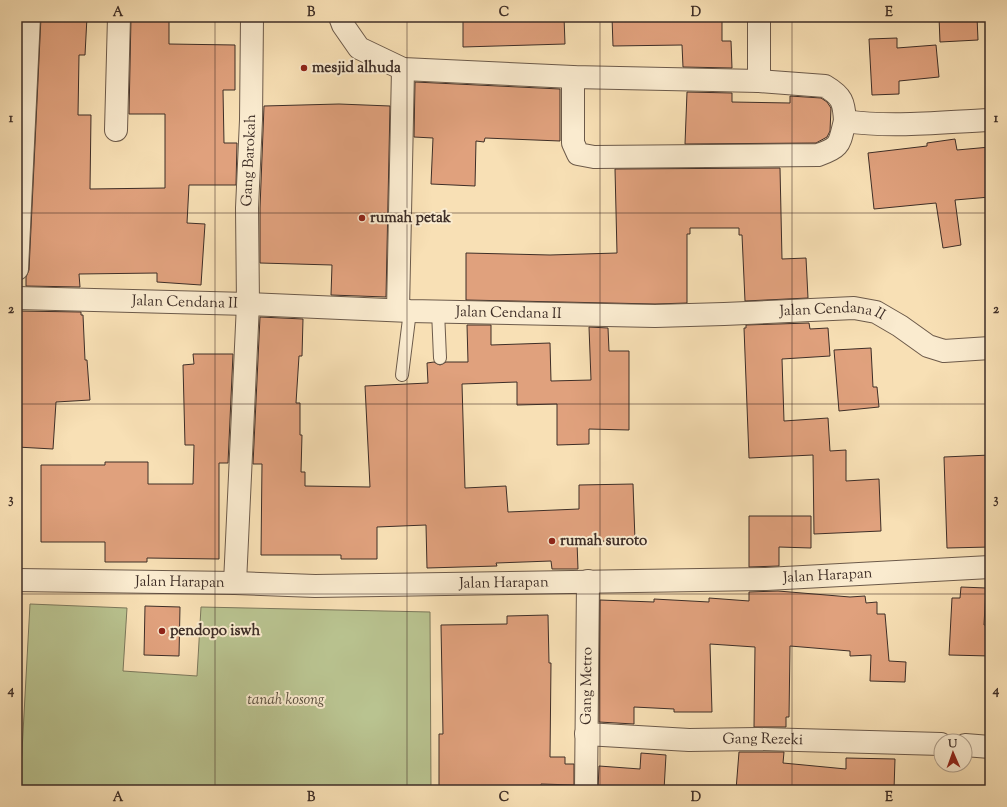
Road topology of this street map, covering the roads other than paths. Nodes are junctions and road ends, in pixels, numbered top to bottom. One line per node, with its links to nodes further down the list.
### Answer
1 (29, 17): 12 (street)
2 (119, 17): 11 (street)
3 (252, 17): 14 (street, Gang Barokah)
4 (340, 17): 6 (street)
5 (759, 17): 8 (street)
6 (404, 69): 7 (street); 15 (street)
7 (573, 77): 8 (street); 9 (street)
8 (759, 81): 9 (street)
9 (846, 120): 10 (street)
10 (990, 120)
11 (116, 130)
12 (17, 269)
13 (17, 298): 14 (street, Jalan Cendana II)
14 (248, 304): 15 (street, Jalan Cendana II); 23 (street, Gang Barokah)
15 (404, 310): 16 (street, Jalan Cendana II); 19 (lane)
16 (438, 311): 17 (street, Jalan Cendana II); 18 (lane)
17 (990, 348)
18 (440, 358)
19 (402, 375)
20 (990, 567): 22 (street, Jalan Harapan)
21 (17, 580): 23 (street, Jalan Harapan)
22 (588, 581): 23 (street, Jalan Harapan); 24 (street, Gang Metro)
23 (235, 583)
24 (586, 734): 25 (street, Gang Rezeki); 28 (street, Gang Metro)
25 (933, 744)
26 (973, 746): 27 (street)
27 (990, 747)
28 (586, 790)

